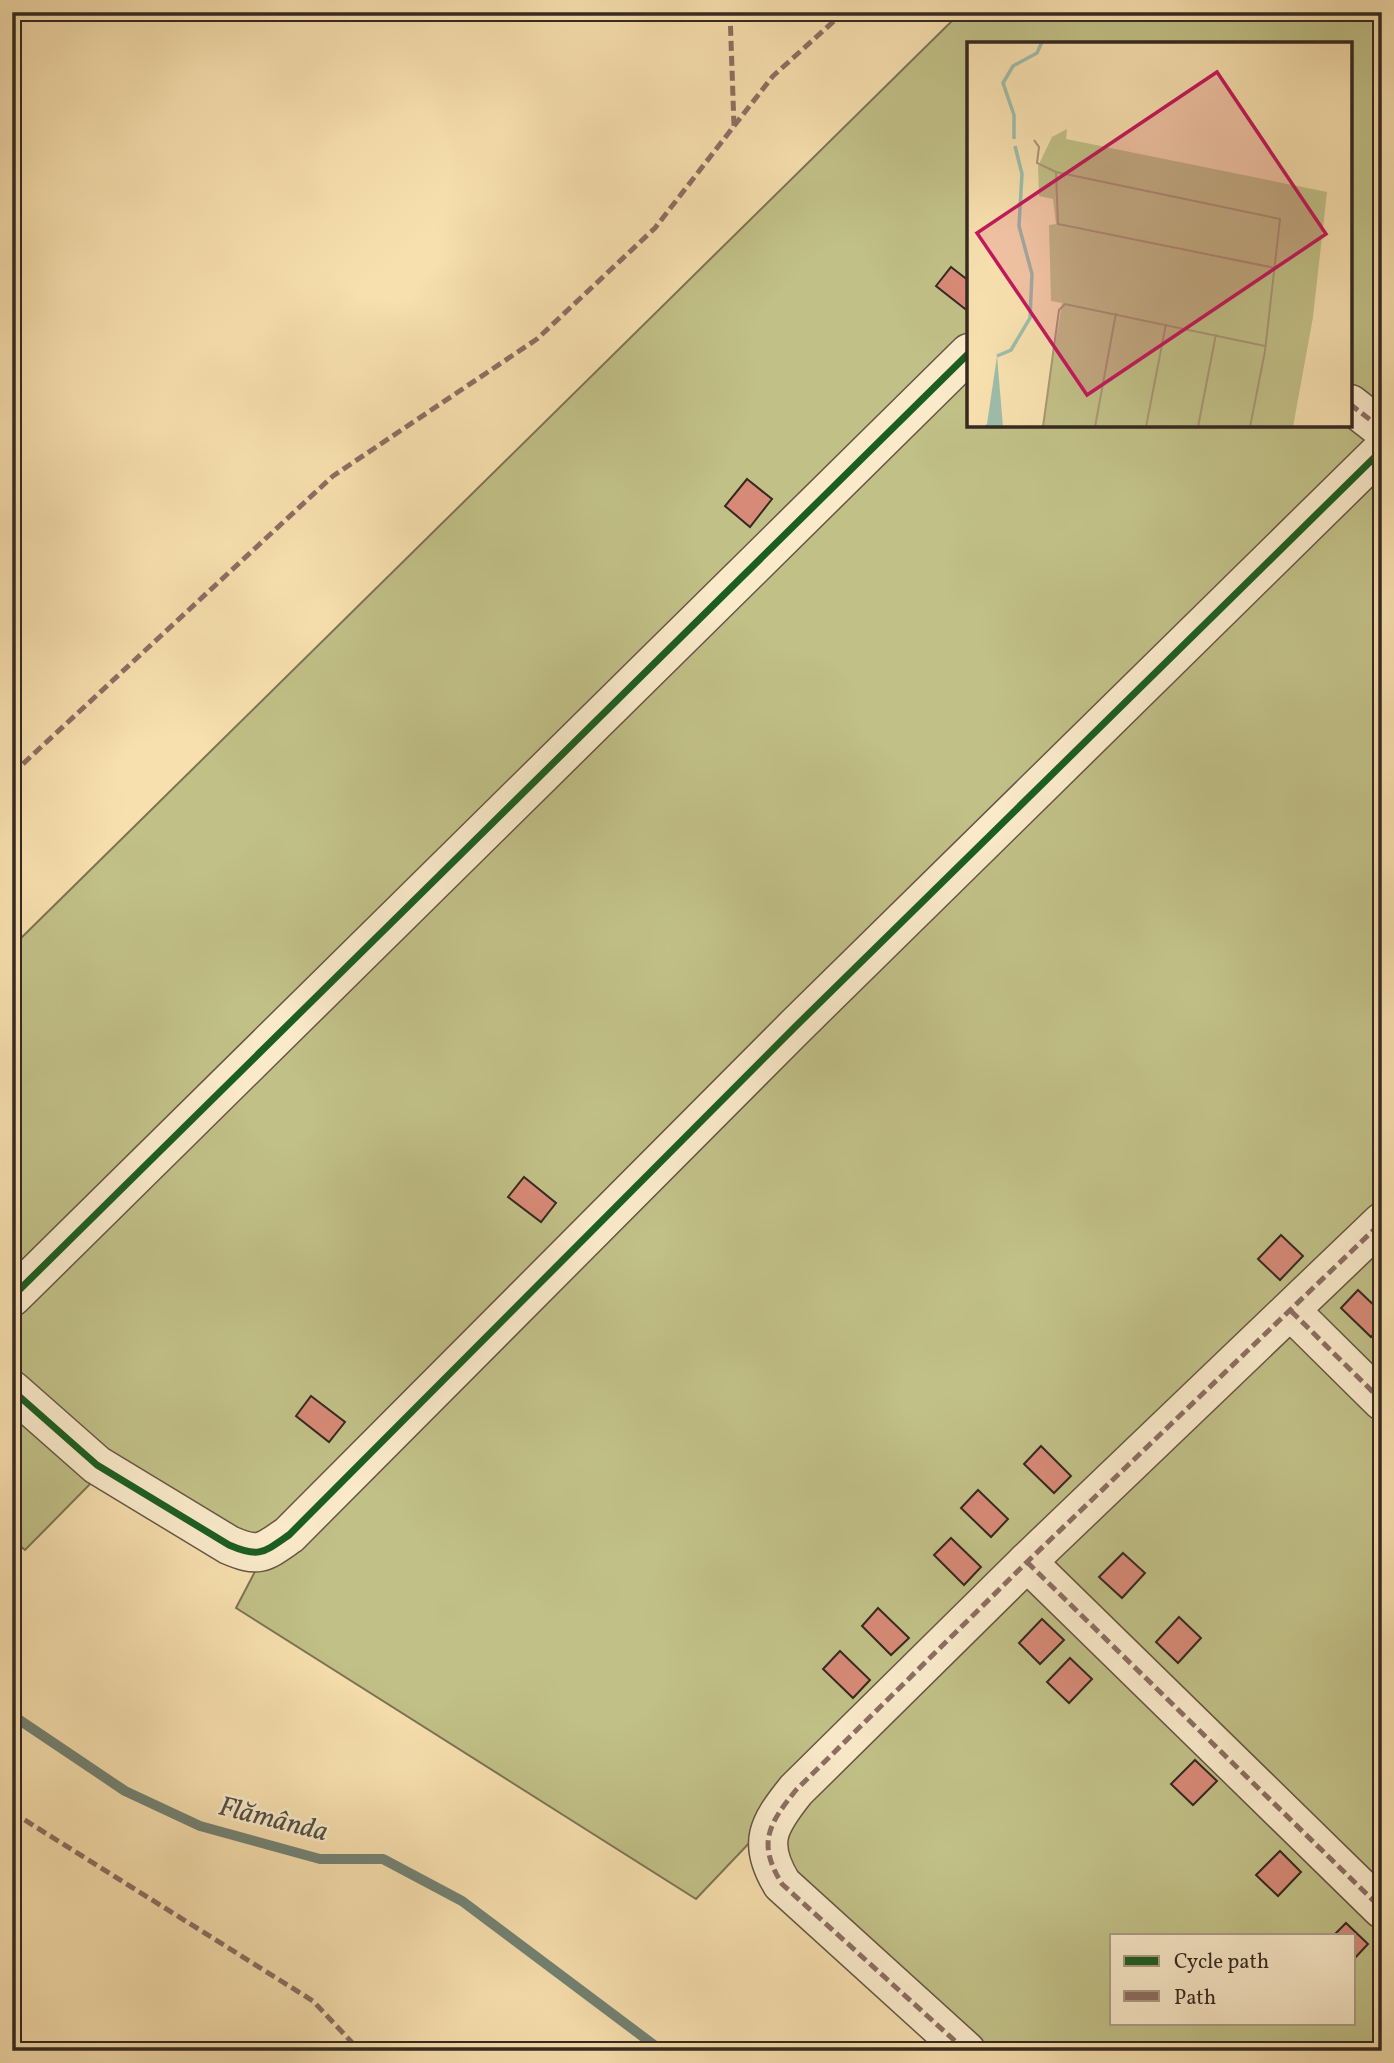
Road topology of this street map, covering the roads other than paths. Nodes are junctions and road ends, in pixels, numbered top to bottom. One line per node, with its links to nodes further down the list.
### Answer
1 (967, 355): 6 (street)
2 (1352, 406): 3 (street)
3 (1382, 429)
4 (1382, 450): 8 (street)
5 (1382, 1222): 7 (street)
6 (12, 1297)
7 (1291, 1311): 9 (street); 10 (street)
8 (12, 1390)
9 (1382, 1401)
10 (1027, 1562): 11 (street); 12 (street)
11 (1382, 1909)
12 (966, 2051)

